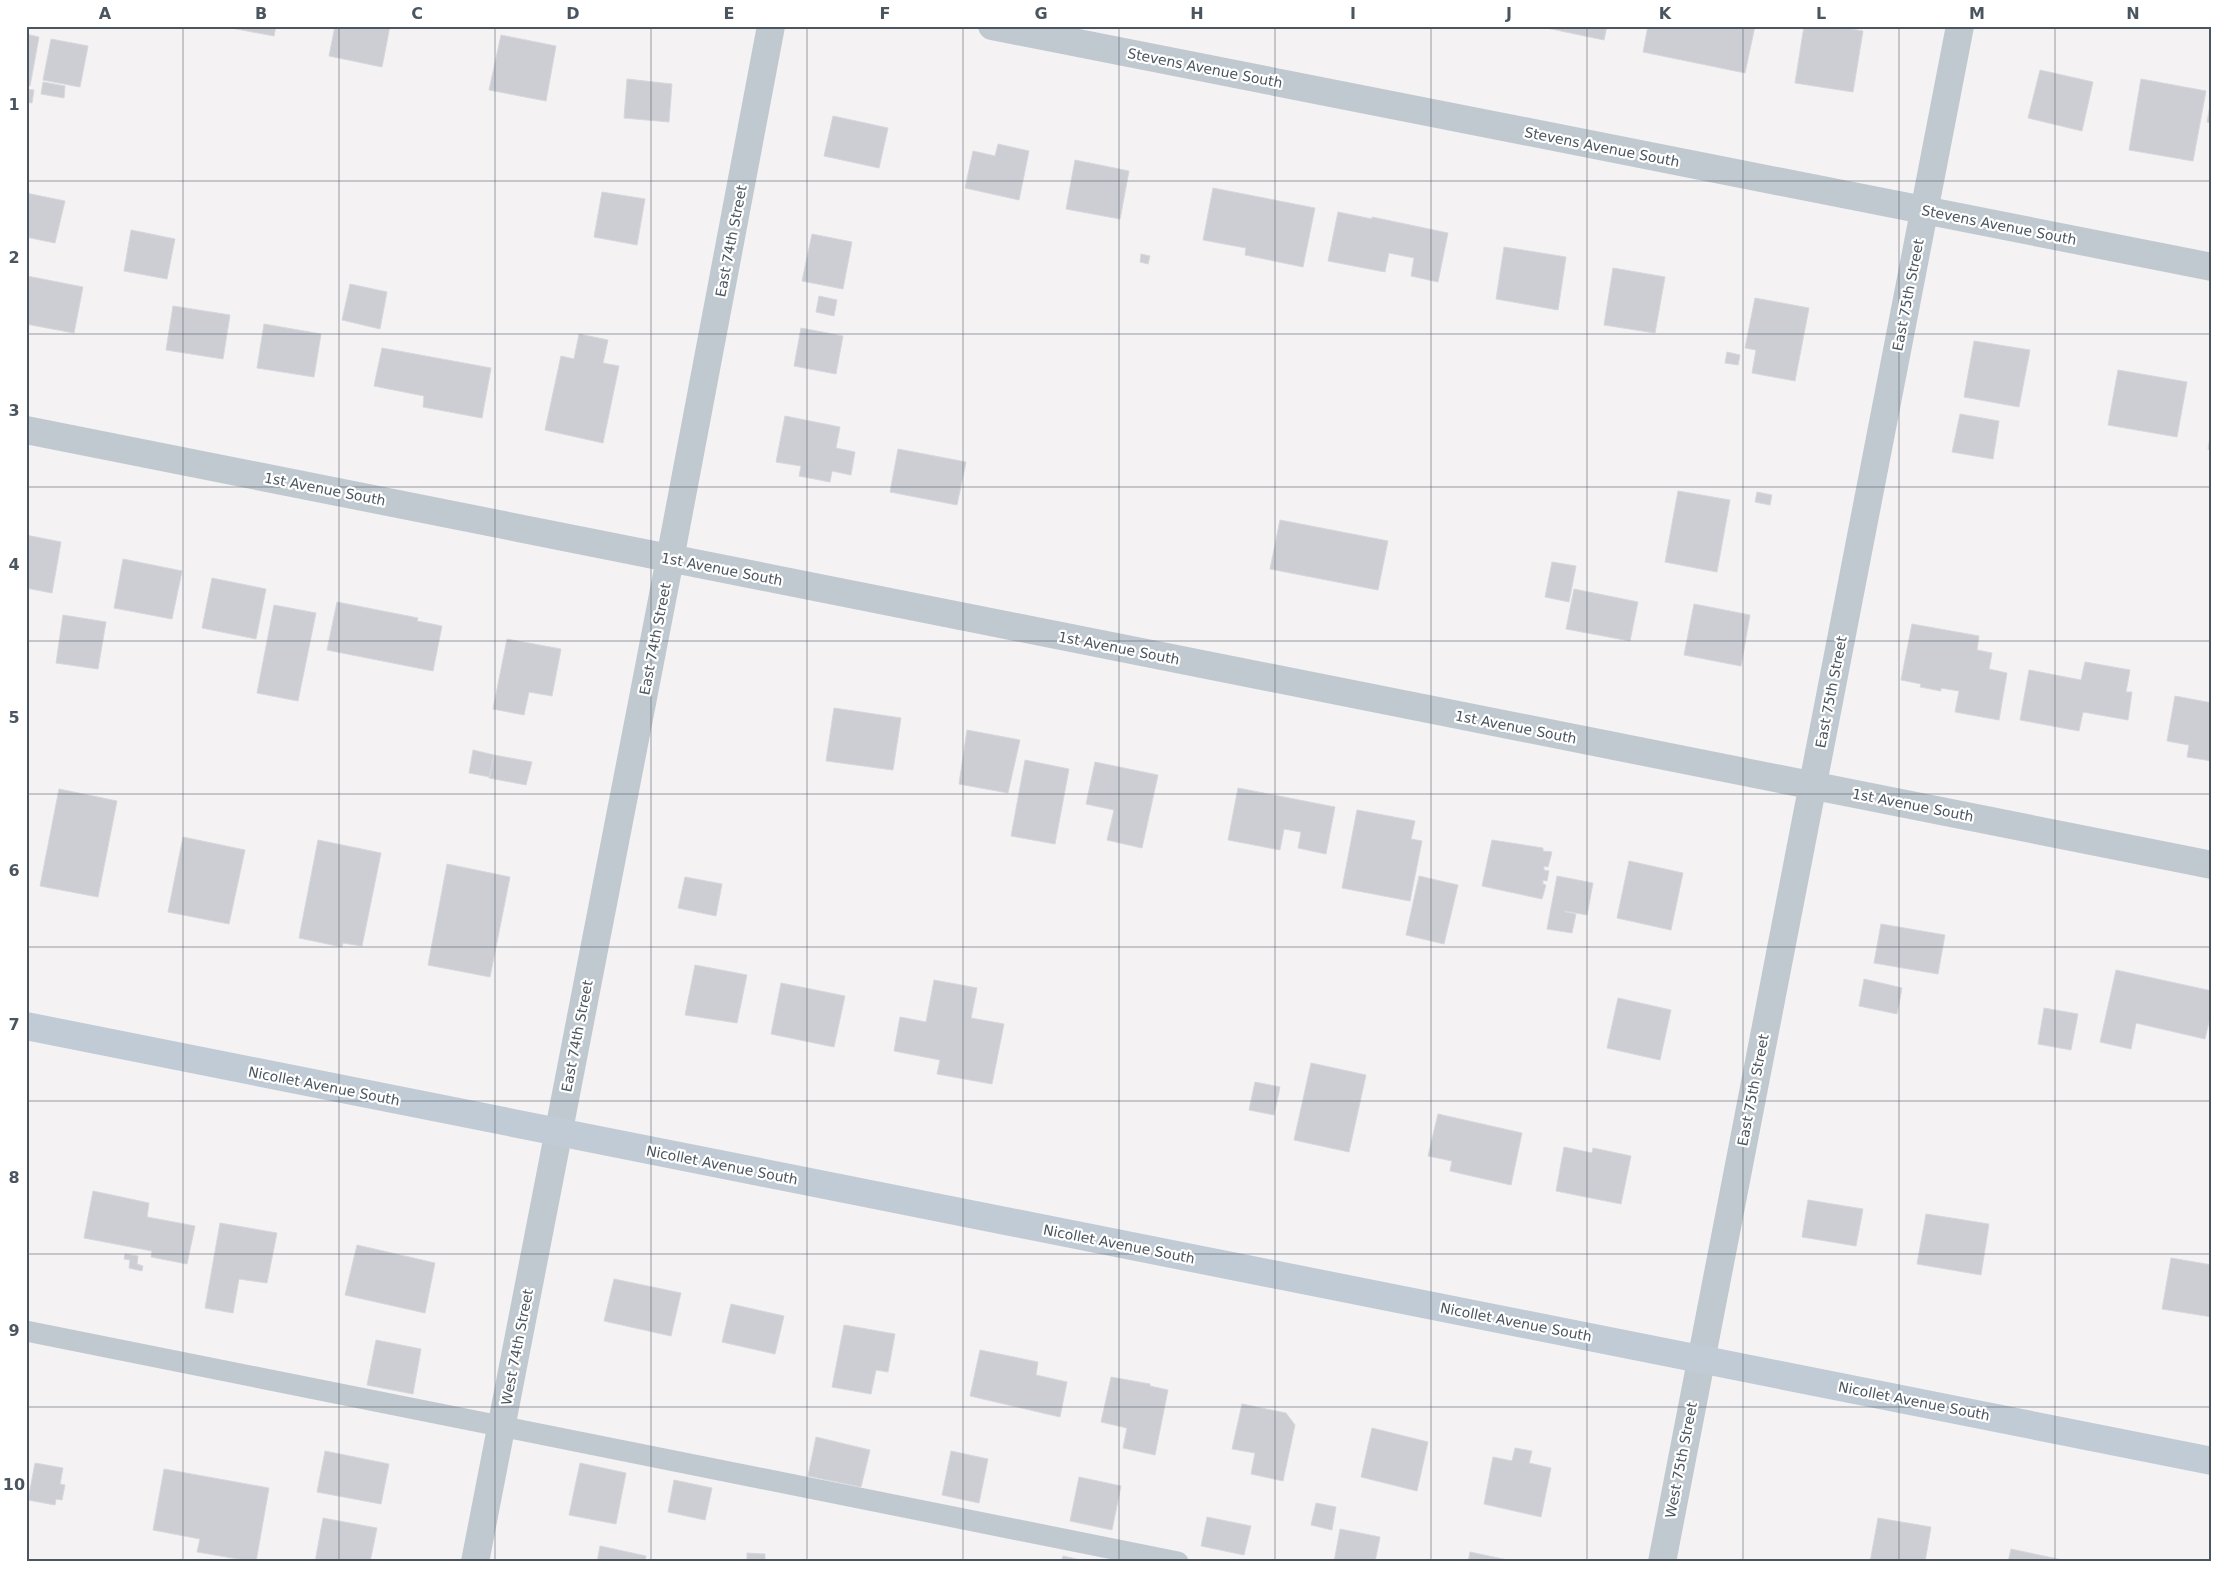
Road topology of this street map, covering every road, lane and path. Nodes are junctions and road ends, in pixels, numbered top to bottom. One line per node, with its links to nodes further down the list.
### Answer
1 (771, 26): 7 (street, East 74th Street)
2 (992, 26): 4 (street, Stevens Avenue South)
3 (1960, 26): 4 (street, East 75th Street)
4 (1924, 210): 5 (street, Stevens Avenue South); 8 (street, East 75th Street)
5 (2212, 267)
6 (26, 430): 7 (street, 1st Avenue South)
7 (670, 559): 8 (street, 1st Avenue South); 11 (street, East 74th Street)
8 (1813, 785): 9 (street, 1st Avenue South); 13 (street, East 75th Street)
9 (2212, 865)
10 (26, 1026): 11 (main road, Nicollet Avenue South)
11 (559, 1133): 13 (main road, Nicollet Avenue South); 14 (street, West 74th Street)
12 (26, 1331): 14 (lane)
13 (1701, 1358): 15 (main road, Nicollet Avenue South); 18 (street, West 75th Street)
14 (502, 1426): 16 (street, West 74th Street); 17 (lane)
15 (2212, 1461)
16 (475, 1562)
17 (1178, 1562)
18 (1662, 1562)

